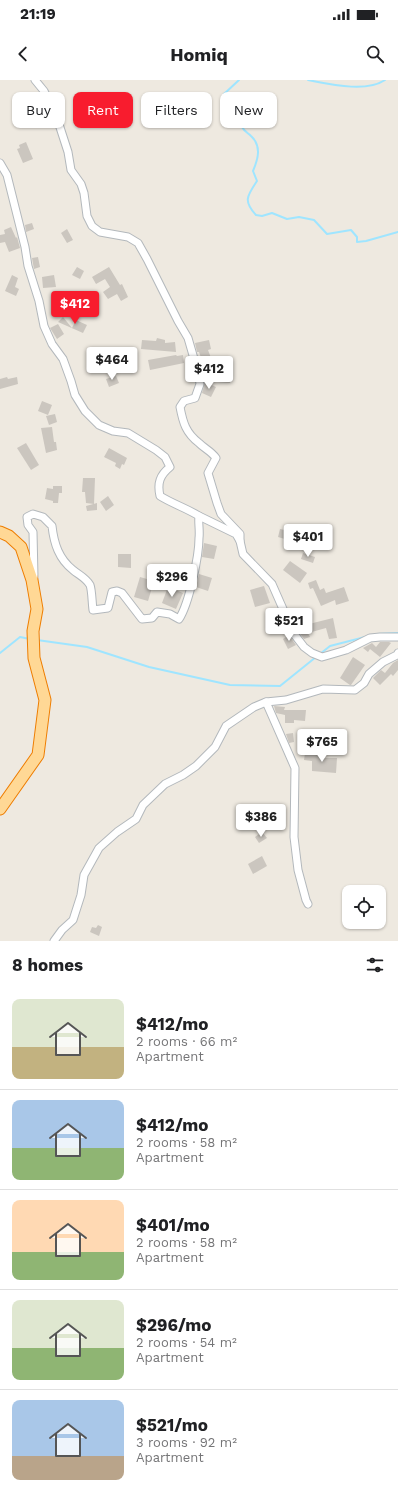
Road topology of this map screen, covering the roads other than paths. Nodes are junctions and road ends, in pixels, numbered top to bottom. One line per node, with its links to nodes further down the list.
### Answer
1 (35, 80): 5 (street)
2 (0, 163): 3 (street)
3 (199, 516): 5 (street); 6 (street)
4 (0, 532): 6 (highway)
5 (240, 541): 7 (street)
6 (33, 587): 10 (highway)
7 (398, 637)
8 (398, 653): 9 (street)
9 (266, 702): 11 (street); 12 (street)
10 (0, 808)
11 (308, 904)
12 (54, 941)

